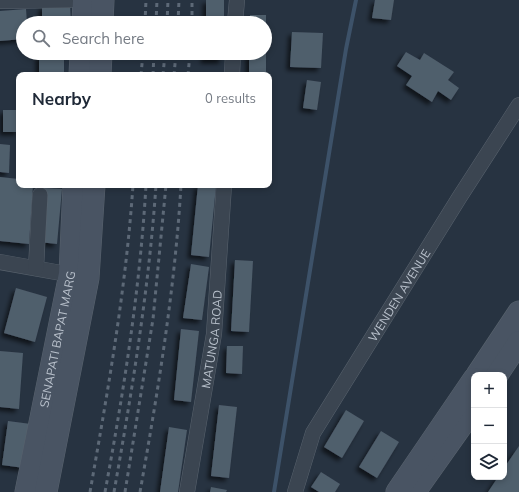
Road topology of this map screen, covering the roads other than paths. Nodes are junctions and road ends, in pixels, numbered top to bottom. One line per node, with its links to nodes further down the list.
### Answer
1 (37, 0): 2 (street); 6 (street)
2 (70, 0)
3 (84, 0): 7 (main road)
4 (103, 0): 8 (main road)
5 (237, 0): 9 (street)
6 (0, 1)
7 (83, 16)
8 (102, 16)
9 (236, 16)
10 (81, 60): 13 (main road)
11 (101, 60): 14 (main road)
12 (233, 60): 15 (street)
13 (80, 72)
14 (100, 72)
15 (232, 72)
16 (519, 105): 34 (street, WENDEN AVENUE)
17 (74, 188): 23 (main road, SENAPATI BAPAT MARG)
18 (94, 188): 23 (main road, SENAPATI BAPAT MARG)
19 (224, 188): 33 (street, MATUNGA ROAD)
20 (40, 195): 22 (street)
21 (0, 262): 22 (street)
22 (36, 268): 23 (street)
23 (79, 276): 31 (main road, SENAPATI BAPAT MARG); 32 (main road, SENAPATI BAPAT MARG)
24 (519, 312): 26 (main road)
25 (519, 342): 27 (main road)
26 (478, 372)
27 (499, 372)
28 (471, 385): 30 (main road)
29 (471, 411): 30 (main road)
30 (436, 449): 35 (main road); 36 (main road)
31 (26, 492)
32 (46, 492)
33 (187, 492)
34 (295, 492)
35 (397, 492)
36 (414, 492)

